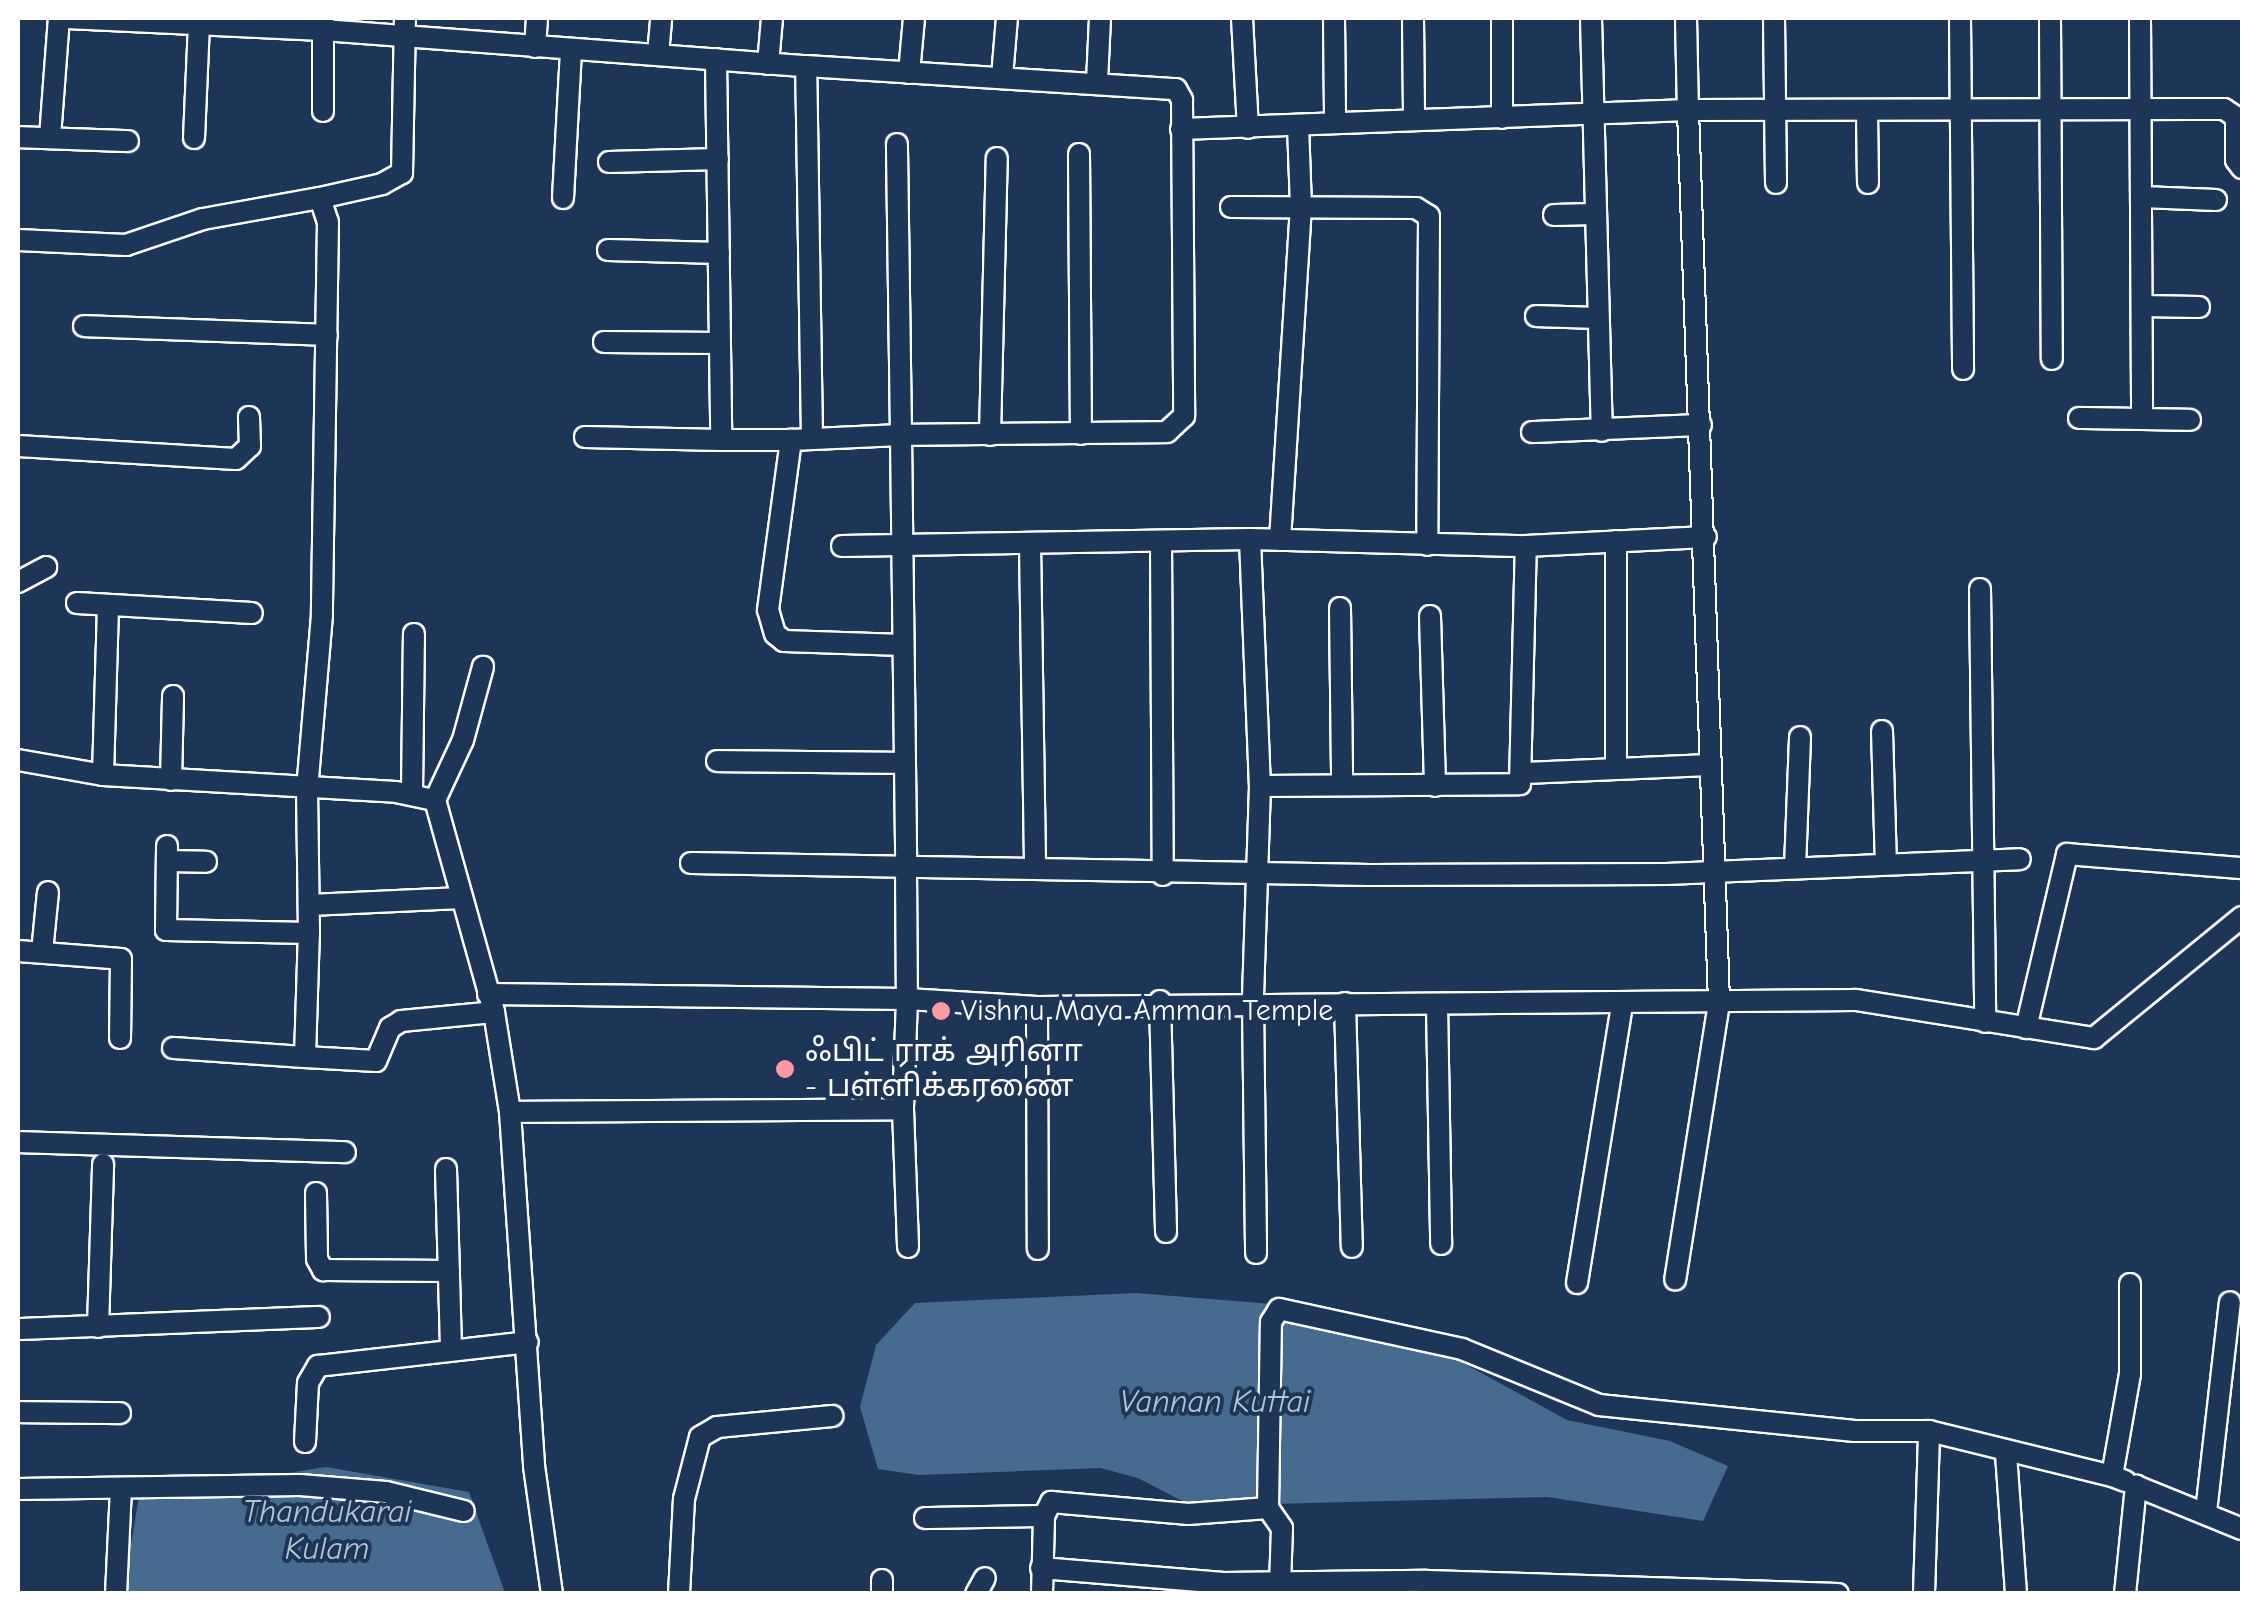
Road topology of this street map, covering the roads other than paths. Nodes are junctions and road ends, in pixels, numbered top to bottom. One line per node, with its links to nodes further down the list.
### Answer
1 (62, 18): 18 (street); 46 (street)
2 (537, 18): 22 (street)
3 (661, 18): 24 (street)
4 (772, 18): 26 (street)
5 (914, 18): 28 (street)
6 (1007, 18): 29 (street)
7 (1100, 18): 30 (street)
8 (1242, 18): 43 (street)
9 (1334, 18): 41 (street)
10 (1413, 18): 39 (street)
11 (1502, 18): 40 (street)
12 (1592, 18): 38 (street)
13 (1686, 18): 33 (street)
14 (1774, 18): 35 (street)
15 (1960, 18): 37 (street)
16 (2050, 18): 32 (street)
17 (2140, 18): 31 (street)
18 (138, 19): 19 (street)
19 (199, 23): 20 (street); 47 (street)
20 (323, 24): 21 (street); 34 (street)
21 (404, 26): 22 (street); 58 (street)
22 (535, 47): 23 (street)
23 (571, 49): 24 (street); 59 (street)
24 (658, 55): 25 (street)
25 (716, 60): 26 (street); 52 (street)
26 (768, 64): 27 (street)
27 (806, 66): 28 (street); 89 (street)
28 (909, 73): 29 (street)
29 (1002, 77): 30 (street)
30 (1096, 82): 44 (street)
31 (2142, 106): 32 (street); 54 (street); 57 (street)
32 (2052, 108): 37 (street); 76 (street)
33 (1688, 110): 35 (street); 38 (street); 82 (street)
34 (323, 111)
35 (1774, 112): 36 (street); 55 (street)
36 (1867, 112): 37 (street); 56 (street)
37 (1959, 112): 77 (street)
38 (1592, 114): 40 (street); 63 (street)
39 (1414, 117): 40 (street); 41 (street)
40 (1502, 118)
41 (1335, 122): 42 (street)
42 (1298, 127): 43 (street); 62 (street)
43 (1248, 128): 44 (street)
44 (1181, 130): 86 (street)
45 (18, 137): 46 (street)
46 (50, 137): 48 (street)
47 (194, 138)
48 (128, 141)
49 (896, 144): 87 (street)
50 (1079, 154): 86 (street)
51 (997, 158): 85 (street)
52 (718, 159): 53 (street); 67 (street)
53 (609, 162)
54 (2242, 168)
55 (1776, 183)
56 (1868, 183)
57 (2142, 197): 60 (street); 68 (street)
58 (320, 198): 65 (street); 73 (street)
59 (563, 198)
60 (2216, 200)
61 (1231, 207): 62 (street)
62 (1301, 207): 94 (street); 98 (street)
63 (1594, 214): 64 (street); 71 (street)
64 (1554, 215)
65 (18, 240)
66 (608, 250): 67 (street)
67 (719, 253): 75 (street)
68 (2142, 306): 69 (street); 80 (street)
69 (2199, 307)
70 (1536, 316): 71 (street)
71 (1596, 318): 83 (street)
72 (84, 326): 73 (street)
73 (327, 335): 127 (street)
74 (604, 342): 75 (street)
75 (720, 343): 90 (street)
76 (2052, 359)
77 (1963, 369)
78 (249, 418): 91 (street)
79 (2079, 418): 80 (street)
80 (2142, 419): 81 (street)
81 (2190, 420)
82 (1701, 425): 83 (street); 92 (street)
83 (1602, 430): 84 (street)
84 (1532, 432)
85 (990, 434): 86 (street); 87 (street)
86 (1082, 434)
87 (901, 435): 89 (street); 100 (street)
88 (585, 436): 90 (street)
89 (802, 439): 90 (street); 111 (street)
90 (721, 440)
91 (18, 446)
92 (1706, 537): 95 (street); 119 (street)
93 (1250, 539): 94 (street); 96 (street); 125 (street)
94 (1280, 540): 98 (street)
95 (1616, 540): 101 (street); 120 (street)
96 (1162, 541): 97 (street); 141 (street)
97 (1030, 544): 100 (street); 136 (street)
98 (1427, 545): 101 (street)
99 (842, 546): 100 (street)
100 (902, 546): 111 (street)
101 (1526, 546): 121 (street)
102 (46, 567): 103 (street)
103 (18, 582)
104 (1980, 589): 131 (street)
105 (76, 603): 106 (street)
106 (108, 604): 108 (street); 122 (street)
107 (1340, 608): 124 (street)
108 (252, 613)
109 (1430, 616): 126 (street)
110 (414, 634): 128 (street)
111 (903, 645): 118 (street)
112 (483, 668): 129 (street)
113 (173, 696): 123 (street)
114 (1882, 732): 133 (street)
115 (1800, 737): 137 (street)
116 (18, 760): 122 (street)
117 (717, 761): 118 (street)
118 (905, 763): 135 (street)
119 (1709, 765): 120 (street); 139 (street)
120 (1616, 769): 121 (street)
121 (1525, 774): 126 (street)
122 (103, 775): 123 (street)
123 (171, 780): 127 (street)
124 (1342, 782): 125 (street); 126 (street)
125 (1260, 786): 140 (street)
126 (1435, 786)
127 (306, 789): 128 (street); 144 (street)
128 (412, 794): 129 (street)
129 (435, 800): 143 (street)
130 (2020, 859): 131 (street)
131 (1988, 860): 133 (street); 158 (street)
132 (206, 862): 146 (street)
133 (1886, 862): 137 (street)
134 (690, 863): 135 (street)
135 (906, 868): 136 (street); 149 (street)
136 (1035, 868): 141 (street)
137 (1795, 868): 139 (street)
138 (2242, 868): 159 (street)
139 (1710, 871): 140 (street); 154 (street)
140 (1258, 873): 141 (street); 151 (street)
141 (1163, 875)
142 (48, 892): 148 (street)
143 (462, 898): 144 (street); 152 (street)
144 (309, 904): 146 (street)
145 (2242, 917): 159 (street)
146 (308, 933): 162 (street)
147 (18, 951): 148 (street)
148 (42, 952): 160 (street)
149 (907, 998): 152 (street); 157 (street); 163 (street)
150 (1160, 1001): 151 (street); 157 (street); 170 (street)
151 (1252, 1002): 153 (street); 175 (street)
152 (491, 1003): 162 (street); 164 (street)
153 (1345, 1003): 155 (street); 173 (street)
154 (1719, 1003): 156 (street); 158 (street); 177 (street)
155 (1437, 1004): 156 (street); 171 (street)
156 (1622, 1006): 178 (street)
157 (1037, 1007): 174 (street)
158 (1985, 1022): 159 (street)
159 (2026, 1028)
160 (120, 1038)
161 (173, 1048): 162 (street)
162 (304, 1057)
163 (903, 1110): 164 (street); 172 (street)
164 (510, 1112): 184 (street)
165 (18, 1142): 166 (street)
166 (345, 1152)
167 (103, 1164): 183 (street)
168 (446, 1168): 176 (street)
169 (316, 1193): 176 (street)
170 (1166, 1232)
171 (1442, 1244)
172 (908, 1247)
173 (1352, 1247)
174 (1038, 1248)
175 (1256, 1253)
176 (448, 1271): 185 (street)
177 (1675, 1280)
178 (1578, 1283)
179 (2130, 1284): 192 (street)
180 (2230, 1302): 198 (street)
181 (318, 1317): 183 (street)
182 (18, 1328): 183 (street)
183 (98, 1328)
184 (528, 1342): 185 (street); 206 (street)
185 (451, 1350): 190 (street)
186 (18, 1412): 187 (street)
187 (120, 1413)
188 (832, 1416): 207 (street)
189 (1928, 1432): 191 (street); 196 (street); 210 (street)
190 (305, 1442)
191 (2006, 1454): 192 (street); 211 (street)
192 (2112, 1476): 193 (street)
193 (2136, 1486): 198 (street); 212 (street)
194 (18, 1489): 195 (street)
195 (121, 1489): 197 (street); 205 (street)
196 (1268, 1508): 199 (street); 203 (street)
197 (464, 1510)
198 (2206, 1512): 201 (street)
199 (1044, 1516): 200 (street); 202 (street)
200 (925, 1518)
201 (2242, 1529)
202 (1041, 1568): 203 (street); 208 (street)
203 (1280, 1584): 204 (street)
204 (1428, 1587): 209 (street)
205 (116, 1594)
206 (552, 1594)
207 (678, 1594)
208 (1042, 1594)
209 (1838, 1594)
210 (1924, 1594)
211 (2016, 1594)
212 (2126, 1594)

